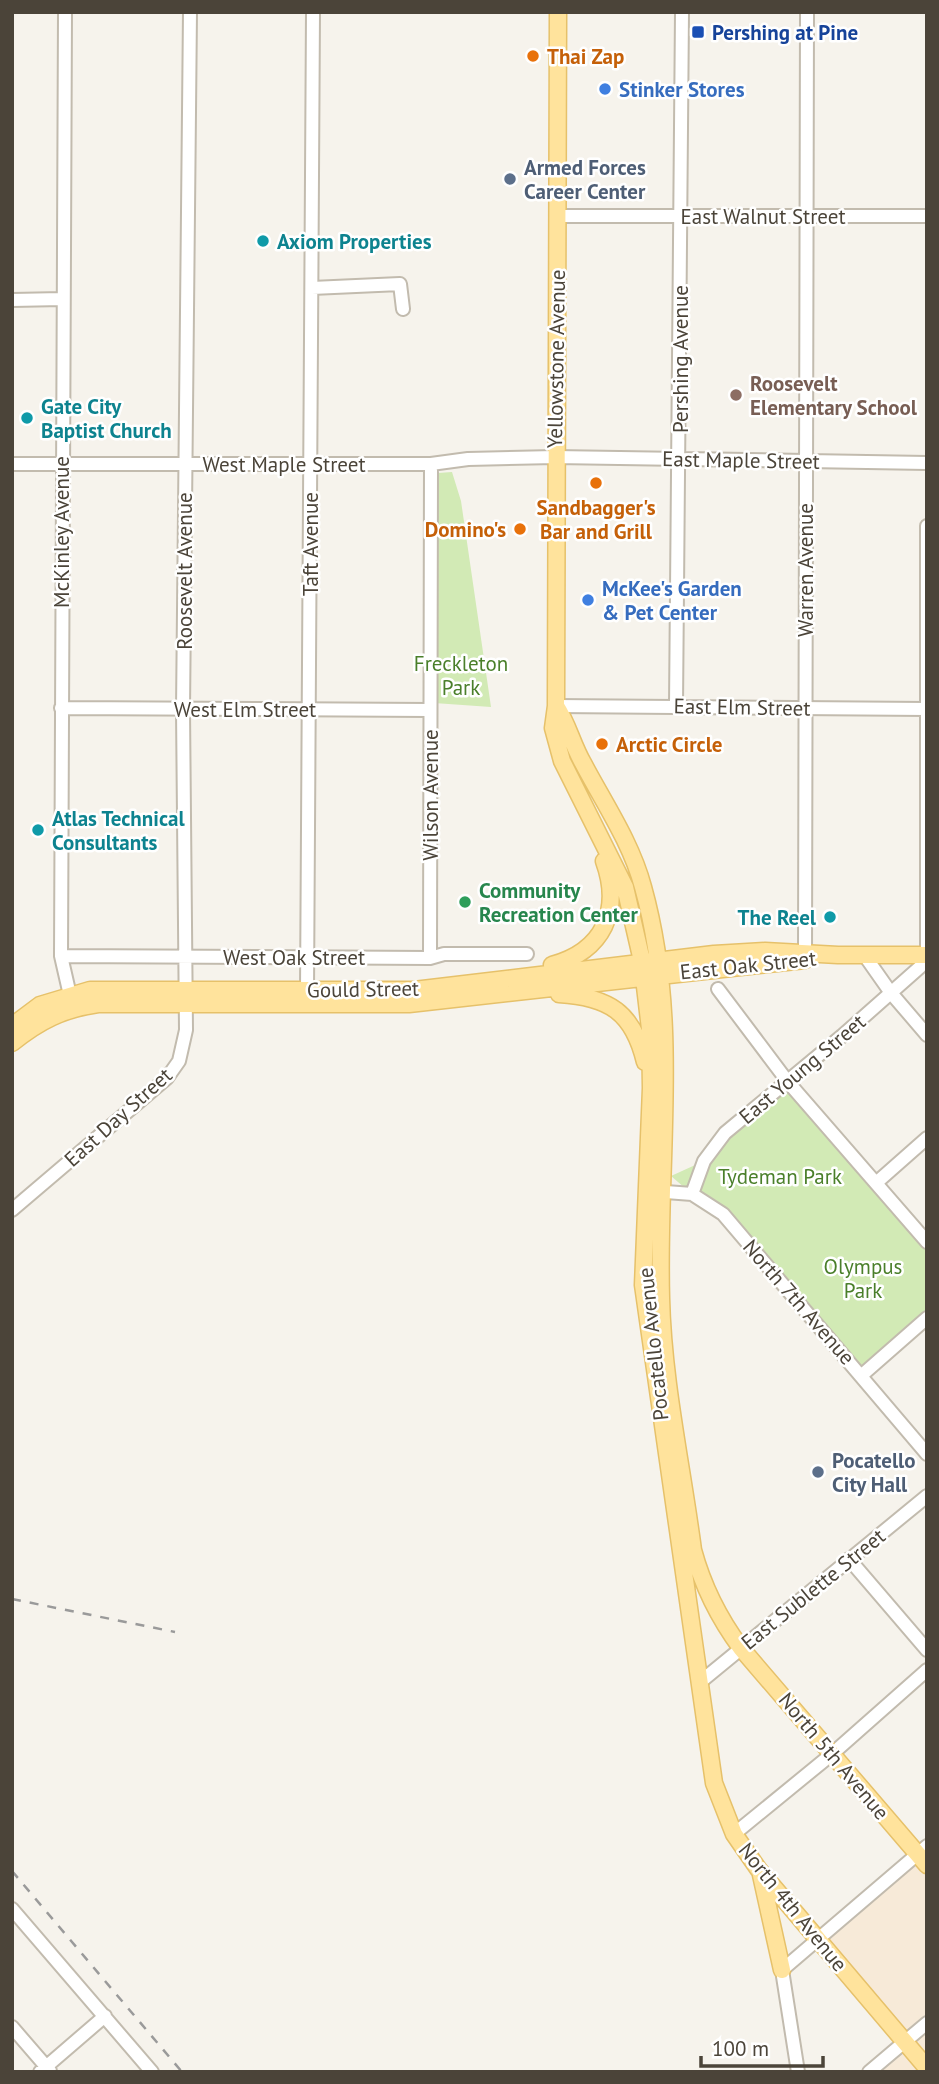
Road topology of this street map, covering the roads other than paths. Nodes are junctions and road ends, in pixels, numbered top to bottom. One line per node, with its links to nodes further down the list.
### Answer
1 (65, 12): 12 (street, McKinley Avenue)
2 (190, 12): 18 (street, Roosevelt Avenue)
3 (313, 12): 11 (street, Taft Avenue)
4 (558, 12): 7 (main road, Yellowstone Avenue)
5 (682, 12): 10 (street, Pershing Avenue)
6 (807, 12): 8 (street, Warren Avenue)
7 (558, 216): 10 (street, East Walnut Street); 15 (main road, Yellowstone Avenue)
8 (806, 216): 9 (street, East Walnut Street); 10 (street, East Walnut Street); 17 (street, Warren Avenue)
9 (927, 216)
10 (680, 217): 16 (street, Pershing Avenue)
11 (312, 288): 14 (street); 19 (street, Taft Avenue)
12 (62, 299): 13 (street); 23 (street, McKinley Avenue)
13 (12, 300)
14 (402, 309)
15 (555, 457): 16 (street, East Maple Street); 22 (street, West Maple Street); 25 (main road, Yellowstone Avenue)
16 (680, 458): 17 (street, East Maple Street); 26 (street, Pershing Avenue)
17 (805, 462): 20 (street, East Maple Street); 29 (street, Warren Avenue)
18 (184, 463): 19 (street, West Maple Street); 23 (street, West Maple Street); 31 (street, Roosevelt Avenue)
19 (311, 463): 22 (street, West Maple Street); 28 (street, Taft Avenue)
20 (927, 463)
21 (12, 464): 23 (street, West Maple Street)
22 (431, 464): 32 (street, Wilson Avenue)
23 (62, 465): 27 (street, McKinley Avenue)
24 (927, 526): 30 (street)
25 (556, 706): 26 (street, East Elm Street); 33 (main road, Yellowstone Avenue); 42 (main road, Yellowstone Avenue)
26 (676, 706): 29 (street, East Elm Street)
27 (61, 708): 31 (street, West Elm Street); 36 (street, McKinley Avenue)
28 (309, 709): 31 (street, West Elm Street); 32 (street, West Elm Street); 39 (street, Taft Avenue)
29 (805, 709): 30 (street, East Elm Street); 40 (street, Warren Avenue)
30 (926, 709): 35 (street)
31 (183, 710): 38 (street, Roosevelt Avenue)
32 (430, 710): 41 (street, Wilson Avenue)
33 (593, 825): 42 (main road, Yellowstone Avenue); 43 (main road)
34 (527, 954): 41 (street, West Oak Street)
35 (927, 955): 37 (main road, East Oak Street); 47 (street, East Young Street)
36 (61, 956): 38 (street, West Oak Street); 49 (street, McKinley Avenue)
37 (865, 956): 40 (main road, East Oak Street); 47 (street)
38 (183, 957): 39 (street, West Oak Street); 48 (street, Roosevelt Avenue)
39 (308, 957): 41 (street, West Oak Street); 45 (street, Taft Avenue)
40 (805, 957): 42 (main road, East Oak Street)
41 (429, 958)
42 (650, 968): 43 (main road, Gould Street); 46 (main road, Gould Street); 54 (main road, Pocatello Avenue); 57 (main road, Pocatello Avenue)
43 (487, 981): 45 (main road, Gould Street)
44 (718, 989): 53 (street)
45 (307, 991): 48 (main road, Gould Street)
46 (515, 992): 48 (main road, Gould Street); 54 (main road)
47 (891, 993): 51 (street); 53 (street, East Young Street)
48 (187, 997): 49 (main road, Gould Street); 59 (street, East Day Street)
49 (71, 1001): 50 (main road); 52 (main road)
50 (12, 1026)
51 (927, 1035)
52 (12, 1043)
53 (788, 1082): 56 (street); 58 (street, East Young Street)
54 (651, 1088): 57 (main road, Pocatello Avenue)
55 (927, 1138): 56 (street)
56 (876, 1183): 60 (street)
57 (653, 1191): 58 (street, North 7th Avenue); 66 (main road, Pocatello Avenue); 69 (main road, Pocatello Avenue)
58 (692, 1194): 62 (street, North 7th Avenue)
59 (12, 1210)
60 (927, 1242)
61 (927, 1318): 62 (street)
62 (862, 1375): 63 (street, North 7th Avenue)
63 (927, 1454)
64 (927, 1496): 65 (street, East Sublette Street)
65 (849, 1559): 66 (street, East Sublette Street); 67 (street)
66 (741, 1648): 69 (street, East Sublette Street); 70 (main road, North 5th Avenue)
67 (927, 1650)
68 (927, 1670): 70 (street)
69 (699, 1683): 71 (main road, North 4th Avenue)
70 (832, 1754): 71 (street); 72 (main road, North 5th Avenue)
71 (734, 1834): 73 (main road, North 4th Avenue)
72 (924, 1855): 75 (street)
73 (759, 1870): 75 (main road, North 4th Avenue); 76 (main road)
74 (13, 1913): 77 (street)
75 (817, 1938): 76 (street); 80 (main road, North 4th Avenue)
76 (782, 1970): 84 (street)
77 (105, 2016): 82 (street); 83 (street)
78 (927, 2023): 80 (street)
79 (12, 2027): 82 (street)
80 (905, 2042): 81 (main road, North 4th Avenue); 85 (street)
81 (927, 2068)
82 (45, 2070)
83 (152, 2072)
84 (798, 2072)
85 (869, 2072)

